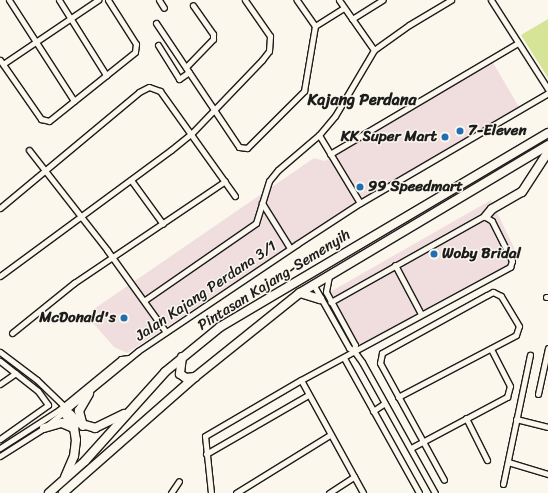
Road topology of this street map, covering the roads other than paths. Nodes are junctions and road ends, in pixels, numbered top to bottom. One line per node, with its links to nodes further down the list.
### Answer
1 (10, 0): 19 (street)
2 (59, 0): 15 (street)
3 (98, 0): 15 (street)
4 (108, 0): 25 (street)
5 (159, 0): 13 (street)
6 (245, 0): 29 (street)
7 (297, 0): 18 (street)
8 (339, 0): 14 (street)
9 (383, 0): 16 (street)
10 (451, 0): 22 (street)
11 (491, 0): 20 (street)
12 (193, 5): 24 (street)
13 (164, 8)
14 (344, 8): 16 (street); 18 (street)
15 (71, 19): 19 (street); 25 (street)
16 (352, 19): 22 (street)
17 (156, 23): 24 (street)
18 (315, 26): 29 (street)
19 (37, 41): 23 (street); 28 (street)
20 (518, 43): 26 (street); 36 (street)
21 (158, 45): 24 (street)
22 (374, 50): 32 (street)
23 (1, 62): 28 (street)
24 (187, 70): 29 (street)
25 (106, 75): 28 (street)
26 (548, 89)
27 (548, 93): 41 (street, Jalan Kajang Perdana 3/1)
28 (74, 101)
29 (214, 111): 31 (street)
30 (548, 133): 65 (highway, Pintasan Kajang-Semenyih)
31 (191, 134): 37 (street); 38 (street); 39 (street)
32 (319, 135): 36 (street); 42 (street)
33 (548, 145): 50 (highway, Pintasan Kajang-Semenyih)
34 (29, 150): 37 (street)
35 (548, 152): 44 (highway)
36 (330, 154): 41 (street)
37 (45, 170): 43 (street); 45 (street)
38 (131, 180): 45 (street); 46 (street)
39 (225, 181): 40 (street); 46 (street)
40 (235, 196)
41 (360, 202): 47 (street, Jalan Kajang Perdana 3/1)
42 (262, 203): 47 (street); 55 (street)
43 (0, 208)
44 (486, 216): 49 (street); 57 (street)
45 (82, 217): 48 (street); 51 (street)
46 (163, 224): 48 (street)
47 (290, 248): 58 (street, Jalan Kajang Perdana 3/1)
48 (112, 256): 55 (street); 59 (street)
49 (395, 265): 56 (street); 57 (street)
50 (330, 273): 52 (highway, Pintasan Kajang-Semenyih); 56 (street)
51 (0, 276)
52 (313, 284): 53 (highway, Pintasan Kajang-Semenyih); 54 (street)
53 (300, 293): 54 (highway); 71 (highway, Pintasan Kajang-Semenyih)
54 (320, 299): 62 (street)
55 (144, 300): 58 (street)
56 (331, 302): 62 (street)
57 (421, 314): 62 (street)
58 (166, 332): 66 (street, Jalan Kajang Perdana 3/1)
59 (12, 333)
60 (548, 348): 70 (street)
61 (491, 349): 77 (street); 77 (street); 82 (street)
62 (354, 351): 67 (street); 78 (street)
63 (0, 352): 79 (street)
64 (530, 355): 83 (street)
65 (182, 356): 71 (highway); 81 (highway, Pintasan Kajang-Semenyih)
66 (130, 358): 74 (street); 79 (street)
67 (344, 358): 72 (street); 80 (street)
68 (0, 361): 69 (street)
69 (16, 373): 73 (street); 89 (street)
70 (545, 374): 75 (street)
71 (195, 377): 106 (highway, Pintasan Kajang-Semenyih)
72 (301, 380): 76 (street); 95 (street)
73 (0, 384)
74 (89, 394): 79 (street); 84 (highway)
75 (538, 394)
76 (308, 395): 88 (street); 95 (street)
77 (398, 397): 90 (street)
78 (385, 404): 80 (street); 94 (street)
79 (64, 409): 84 (highway); 86 (street); 87 (highway); 91 (street)
80 (373, 411): 112 (street)
81 (126, 414): 84 (highway); 101 (highway, Pintasan Kajang-Semenyih)
82 (466, 418): 90 (street); 97 (street)
83 (516, 420): 85 (street); 98 (street)
84 (83, 426)
85 (548, 427)
86 (44, 428): 87 (highway); 92 (street)
87 (74, 428): 101 (highway)
88 (330, 435): 100 (street); 109 (street)
89 (0, 437): 91 (street)
90 (422, 442): 94 (street); 102 (street)
91 (6, 444): 92 (street); 93 (street); 96 (street)
92 (19, 445): 96 (street)
93 (0, 448)
94 (411, 448): 113 (street)
95 (206, 454): 108 (street)
96 (0, 455)
97 (488, 460)
98 (508, 462): 99 (street); 104 (street)
99 (548, 474)
100 (354, 477): 110 (street); 111 (street)
101 (64, 480): 105 (highway, Pintasan Kajang-Semenyih)
102 (444, 480)
103 (179, 481): 107 (street)
104 (503, 484)
105 (49, 493)
106 (63, 493)
107 (171, 493)
108 (211, 493)
109 (236, 493)
110 (329, 493)
111 (363, 493)
112 (419, 493)
113 (435, 493)

